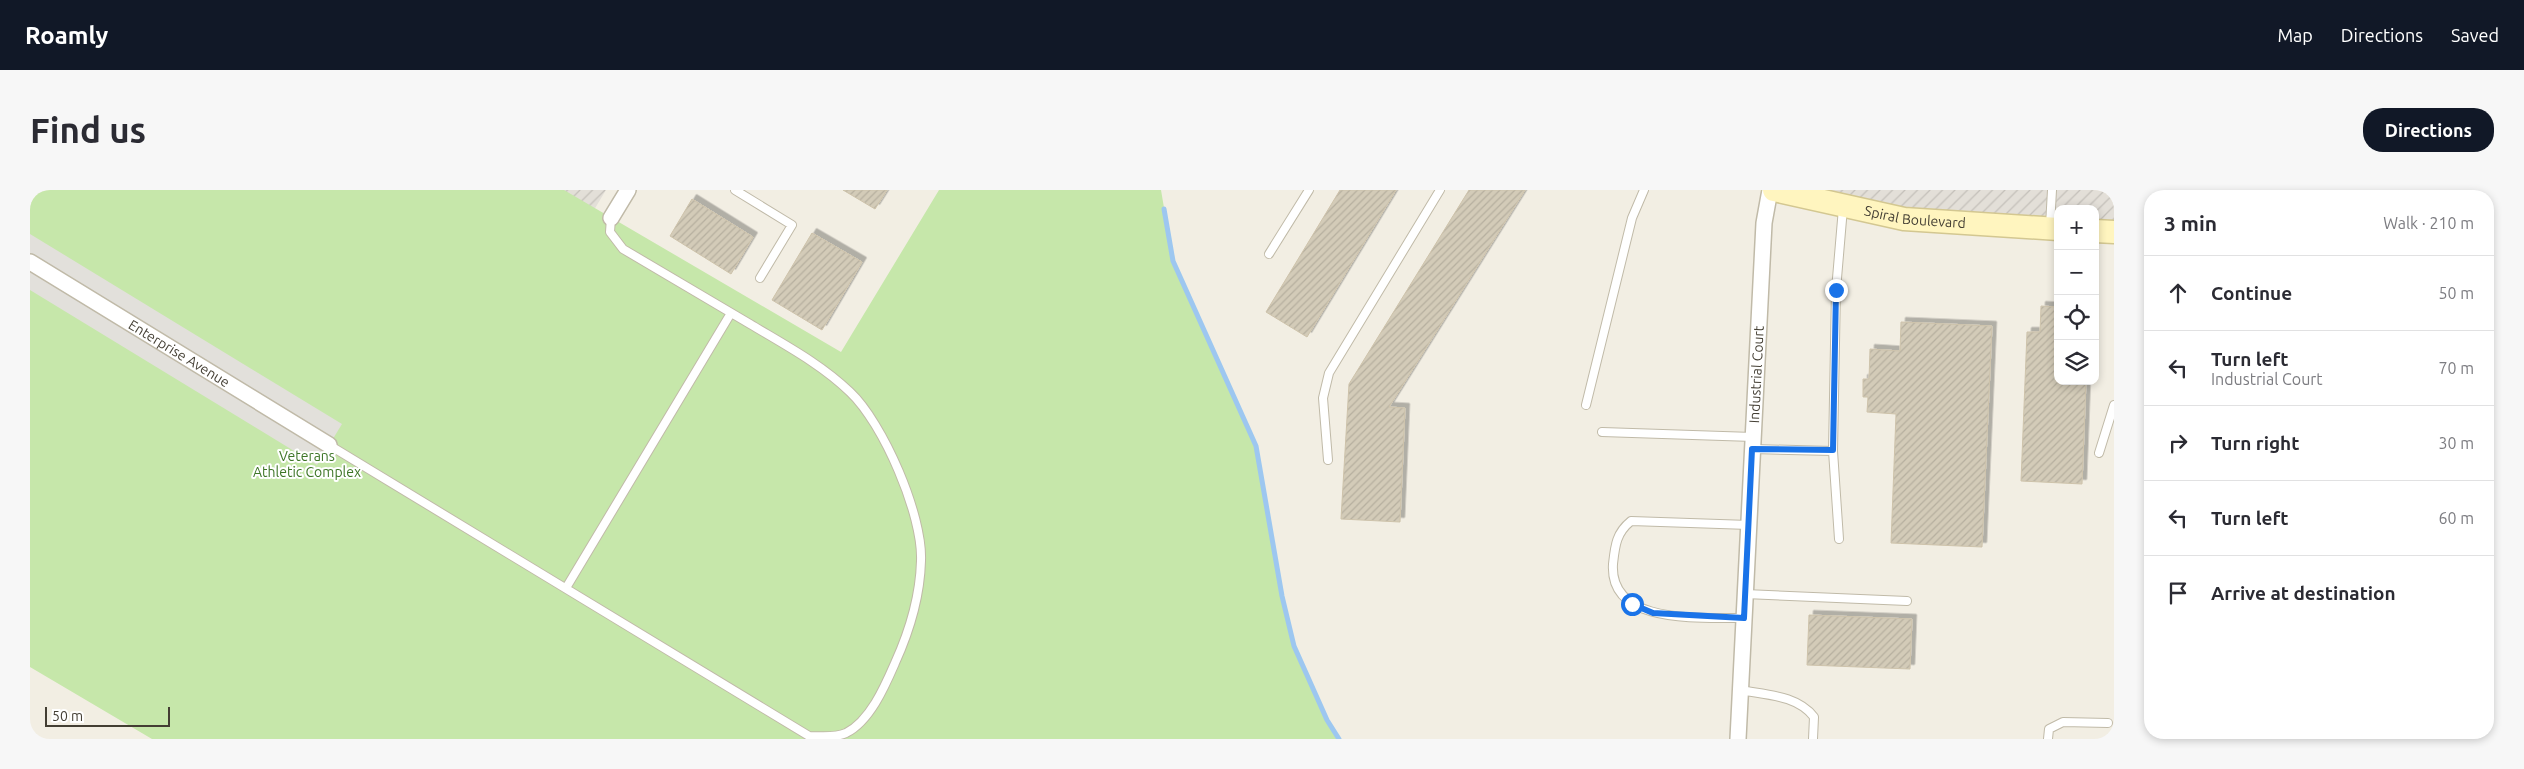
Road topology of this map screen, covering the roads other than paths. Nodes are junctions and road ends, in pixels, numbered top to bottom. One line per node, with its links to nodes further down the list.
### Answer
1 (628, 190): 10 (street)
2 (735, 190): 16 (lane)
3 (1309, 190): 14 (lane)
4 (1440, 190): 25 (lane)
5 (1644, 190): 18 (lane)
6 (1770, 190): 21 (street, Industrial Court)
7 (1774, 190): 9 (street, Spiral Boulevard)
8 (2052, 190): 11 (lane)
9 (1844, 206): 11 (street, Spiral Boulevard); 23 (lane)
10 (611, 218): 17 (lane)
11 (2054, 228)
12 (2099, 231): 13 (street)
13 (2114, 232)
14 (1269, 254)
15 (30, 262): 22 (street, Enterprise Avenue)
16 (760, 278)
17 (731, 313): 28 (lane); 28 (lane)
18 (1586, 405)
19 (2114, 405): 24 (lane)
20 (1602, 432): 21 (lane)
21 (1753, 443): 23 (lane); 26 (street, Industrial Court)
22 (329, 445): 28 (lane)
23 (1833, 450): 27 (lane)
24 (2099, 453)
25 (1328, 460)
26 (1749, 525): 29 (street, Industrial Court); 31 (lane)
27 (1839, 538)
28 (566, 588)
29 (1745, 594): 30 (lane); 31 (street, Industrial Court)
30 (1907, 601)
31 (1744, 618): 32 (street, Industrial Court)
32 (1740, 690): 34 (street, Industrial Court); 35 (lane)
33 (2108, 722): 36 (lane)
34 (1738, 739)
35 (1813, 739)
36 (2048, 739)

